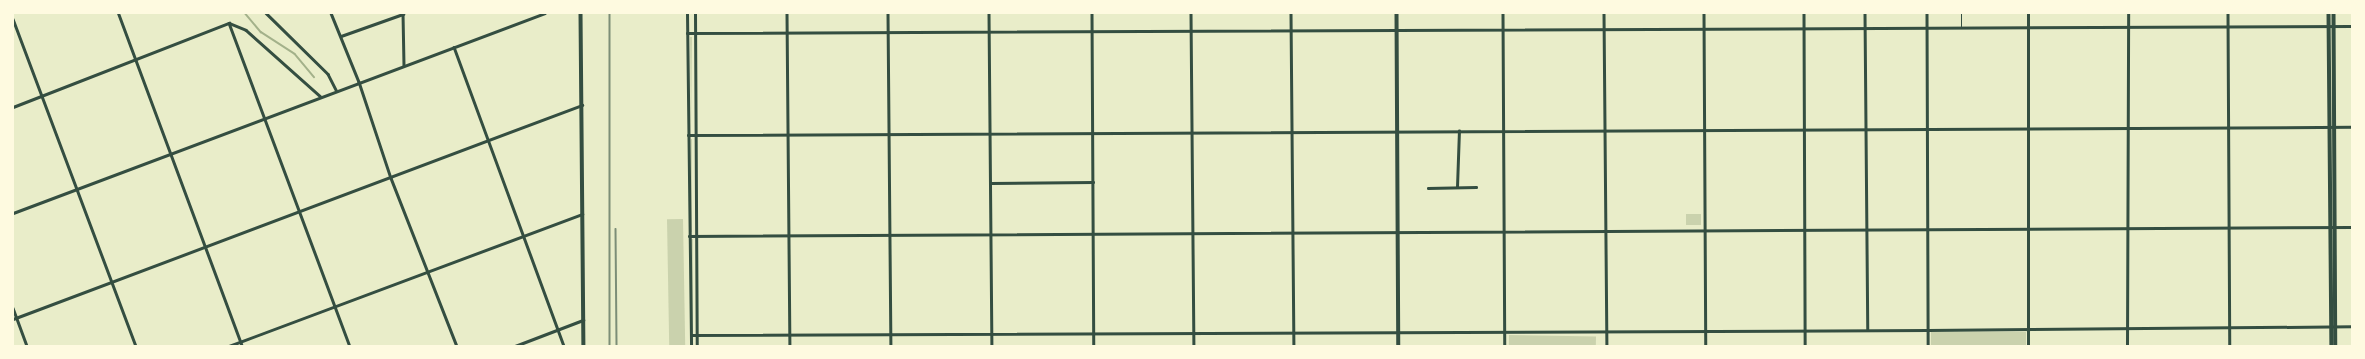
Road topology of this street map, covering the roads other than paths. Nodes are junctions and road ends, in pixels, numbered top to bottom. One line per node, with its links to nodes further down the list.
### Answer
1 (118, 13): 54 (street)
2 (266, 13): 57 (street)
3 (331, 13): 52 (street)
4 (545, 13): 53 (street)
5 (581, 13): 60 (main road)
6 (687, 13): 49 (street)
7 (694, 13): 50 (street)
8 (787, 13): 51 (street)
9 (888, 13): 47 (street)
10 (989, 13): 48 (street)
11 (1092, 13): 45 (street)
12 (1191, 13): 46 (street)
13 (1291, 13): 42 (street)
14 (1397, 13): 43 (main road)
15 (1503, 13): 44 (street)
16 (1604, 13): 39 (street)
17 (1704, 13): 40 (street)
18 (1804, 13): 41 (street)
19 (1865, 13): 36 (street)
20 (1927, 13): 37 (street)
21 (1961, 13): 38 (lane)
22 (2028, 13): 34 (street)
23 (2128, 13): 35 (street)
24 (2228, 13): 30 (street)
25 (2329, 13): 31 (main road)
26 (2334, 13): 32 (main road)
27 (403, 14): 52 (street); 55 (street)
28 (13, 19): 58 (street)
29 (229, 23): 54 (street); 59 (street); 62 (street)
30 (2228, 26): 31 (street); 35 (street); 63 (street)
31 (2329, 26): 32 (street); 64 (main road)
32 (2334, 26): 33 (street); 64 (main road)
33 (2352, 26)
34 (2029, 27): 35 (street); 38 (street); 66 (street)
35 (2128, 27): 67 (street)
36 (1865, 28): 37 (street); 41 (street); 68 (street)
37 (1927, 28): 38 (street); 69 (street)
38 (1961, 28)
39 (1604, 29): 40 (street); 44 (street); 70 (street)
40 (1704, 29): 41 (street); 71 (street)
41 (1805, 29): 72 (street)
42 (1292, 30): 43 (street); 46 (street); 78 (street)
43 (1397, 30): 44 (street); 73 (main road)
44 (1503, 30): 75 (street)
45 (1092, 31): 46 (street); 48 (street); 76 (street)
46 (1192, 31): 77 (street)
47 (888, 32): 48 (street); 51 (street); 81 (street)
48 (990, 32): 79 (street)
49 (687, 33): 50 (street); 82 (street)
50 (695, 33): 51 (street); 80 (street)
51 (787, 33): 83 (street)
52 (341, 36): 56 (street)
53 (454, 47): 55 (street); 84 (street)
54 (137, 60): 58 (street); 85 (street)
55 (404, 65): 56 (street)
56 (359, 82): 57 (street); 86 (street)
57 (336, 90): 59 (street)
58 (42, 96): 61 (street); 91 (street)
59 (320, 96): 62 (street)
60 (582, 105): 84 (street); 95 (main road)
61 (13, 107)
62 (265, 119): 85 (street); 93 (street)
63 (2229, 127): 64 (street); 67 (street); 100 (street)
64 (2333, 127): 65 (street); 96 (main road); 97 (main road)
65 (2352, 127)
66 (2029, 128): 67 (street); 69 (street); 102 (street)
67 (2128, 128): 99 (street)
68 (1866, 129): 69 (street); 72 (street); 104 (street)
69 (1928, 129): 101 (street)
70 (1605, 130): 71 (street); 75 (street); 105 (street)
71 (1704, 130): 72 (street); 106 (street)
72 (1804, 130): 103 (street)
73 (1398, 131): 74 (street); 78 (street); 107 (main road)
74 (1459, 131): 75 (street); 89 (street)
75 (1504, 131): 108 (street)
76 (1092, 132): 77 (street); 79 (street); 87 (street)
77 (1192, 132): 78 (street); 109 (street)
78 (1292, 132): 110 (street)
79 (990, 133): 81 (street); 88 (street)
80 (695, 134): 82 (street); 83 (street); 117 (street)
81 (889, 134): 83 (street); 115 (street)
82 (688, 135): 116 (street)
83 (787, 135): 114 (street)
84 (488, 141): 86 (street); 113 (street)
85 (172, 155): 91 (street); 118 (street)
86 (391, 178): 93 (street); 119 (street)
87 (1093, 182): 88 (street); 112 (street)
88 (991, 183): 111 (street)
89 (1457, 187): 90 (street); 92 (street)
90 (1476, 187)
91 (76, 188): 94 (street); 120 (street)
92 (1428, 188)
93 (299, 212): 118 (street); 121 (street)
94 (13, 213)
95 (582, 214): 113 (street); 125 (main road)
96 (2330, 227): 97 (street); 100 (street); 126 (main road)
97 (2335, 227): 98 (street); 126 (main road)
98 (2352, 227)
99 (2129, 228): 100 (street); 102 (street); 130 (street)
100 (2230, 228): 128 (street)
101 (1928, 229): 102 (street); 104 (street); 136 (street)
102 (2027, 229): 129 (street)
103 (1805, 230): 104 (street); 106 (street); 131 (street)
104 (1867, 230): 132 (street)
105 (1606, 231): 106 (street); 108 (street); 134 (street)
106 (1704, 231): 135 (street)
107 (1398, 232): 108 (street); 110 (street); 137 (main road)
108 (1504, 232): 138 (street)
109 (1193, 233): 110 (street); 112 (street); 139 (street)
110 (1293, 233): 140 (street)
111 (991, 234): 112 (street); 115 (street); 141 (street)
112 (1093, 234): 142 (street)
113 (523, 235): 119 (street); 133 (street)
114 (788, 235): 115 (street); 117 (street); 146 (street)
115 (890, 235): 143 (street)
116 (689, 236): 117 (street); 144 (street)
117 (696, 236): 145 (street)
118 (206, 247): 120 (street); 147 (street)
119 (426, 272): 121 (street); 153 (street)
120 (113, 282): 123 (street); 149 (street)
121 (335, 306): 147 (street); 152 (street)
122 (13, 308): 123 (street)
123 (17, 318): 124 (street); 148 (street)
124 (13, 319)
125 (583, 320): 133 (street); 156 (main road)
126 (2334, 326): 127 (street); 128 (street); 174 (main road); 175 (main road)
127 (2352, 326)
128 (2230, 327): 130 (street); 173 (street)
129 (2028, 328): 130 (street); 136 (street); 171 (street)
130 (2127, 328): 172 (street)
131 (1805, 329): 132 (street); 135 (street); 169 (street)
132 (1868, 329): 136 (street)
133 (558, 330): 154 (street); 155 (street)
134 (1606, 330): 135 (street); 138 (street); 167 (street)
135 (1706, 330): 168 (street)
136 (1928, 330): 170 (street)
137 (1399, 331): 138 (street); 140 (street); 165 (main road)
138 (1505, 331): 166 (street)
139 (1194, 332): 140 (street); 142 (street); 163 (street)
140 (1294, 332): 164 (street)
141 (992, 333): 142 (street); 143 (street); 161 (street)
142 (1094, 333): 162 (street)
143 (891, 334): 146 (street); 160 (street)
144 (691, 335): 145 (street); 157 (street)
145 (697, 335): 146 (street); 158 (street)
146 (790, 336): 159 (street)
147 (241, 341): 150 (street); 151 (street)
148 (27, 346)
149 (136, 346)
150 (229, 346)
151 (242, 346)
152 (350, 346)
153 (457, 346)
154 (515, 346)
155 (564, 346)
156 (584, 346)
157 (691, 346)
158 (697, 346)
159 (790, 346)
160 (891, 346)
161 (992, 346)
162 (1094, 346)
163 (1194, 346)
164 (1294, 346)
165 (1399, 346)
166 (1505, 346)
167 (1607, 346)
168 (1706, 346)
169 (1805, 346)
170 (1928, 346)
171 (2028, 346)
172 (2127, 346)
173 (2230, 346)
174 (2332, 346)
175 (2336, 346)

